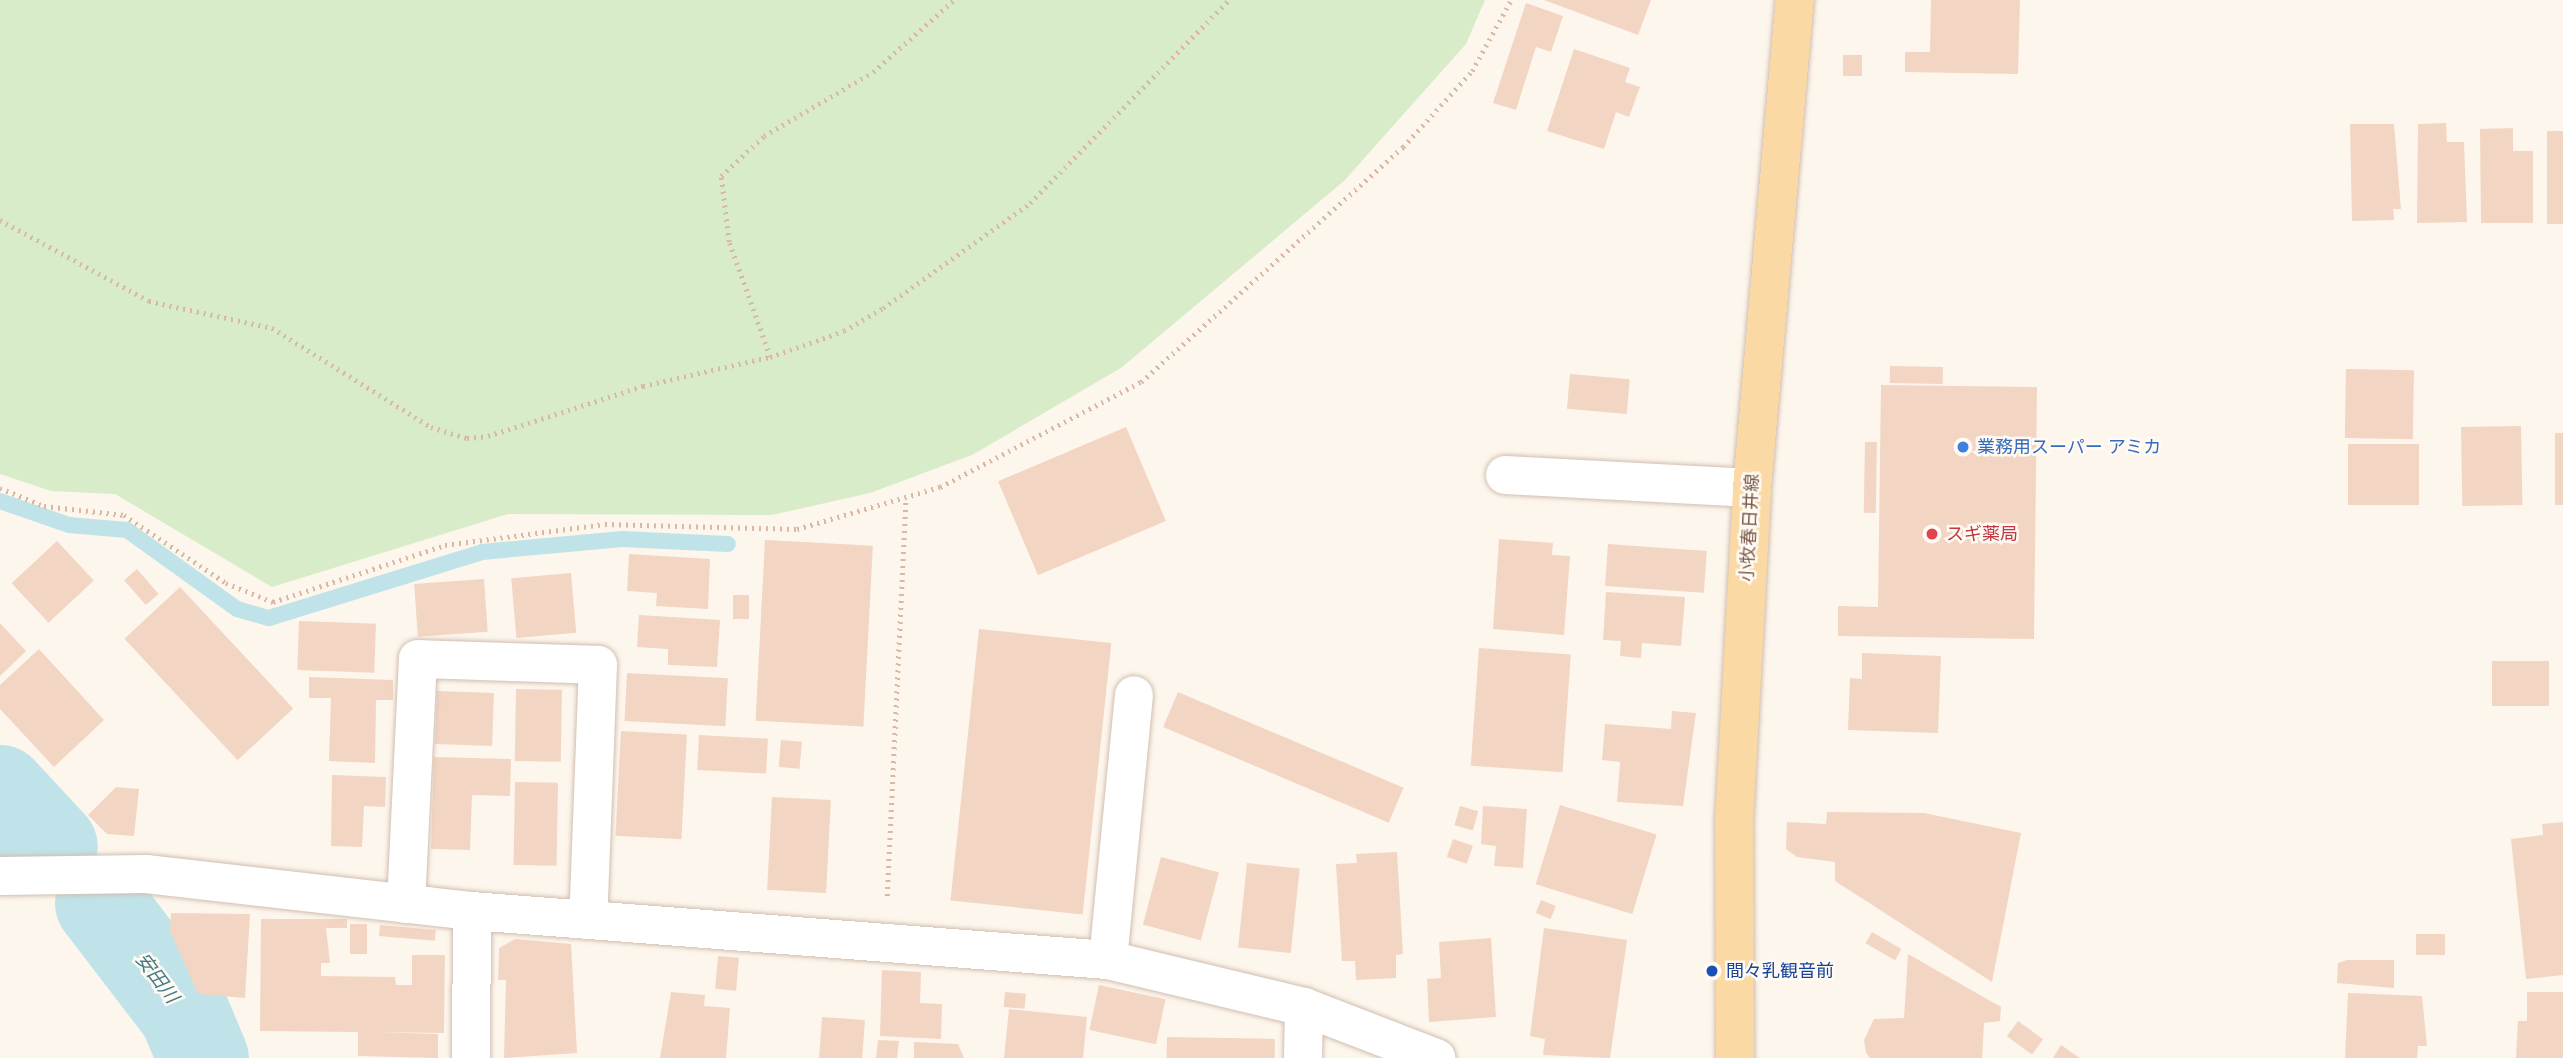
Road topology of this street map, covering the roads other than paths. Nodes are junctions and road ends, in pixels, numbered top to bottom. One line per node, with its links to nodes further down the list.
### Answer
1 (1795, 0): 3 (main road, 小牧春日井線)
2 (1505, 475): 3 (street)
3 (1752, 488): 14 (main road, 小牧春日井線)
4 (1134, 695): 9 (street)
5 (0, 876): 6 (street)
6 (406, 904): 7 (street); 8 (street)
7 (472, 911): 8 (street); 11 (street)
8 (588, 920): 9 (street)
9 (1108, 960): 10 (street)
10 (1304, 1007): 12 (street); 13 (street)
11 (471, 1058)
12 (1303, 1058)
13 (1436, 1058)
14 (1735, 1058)

